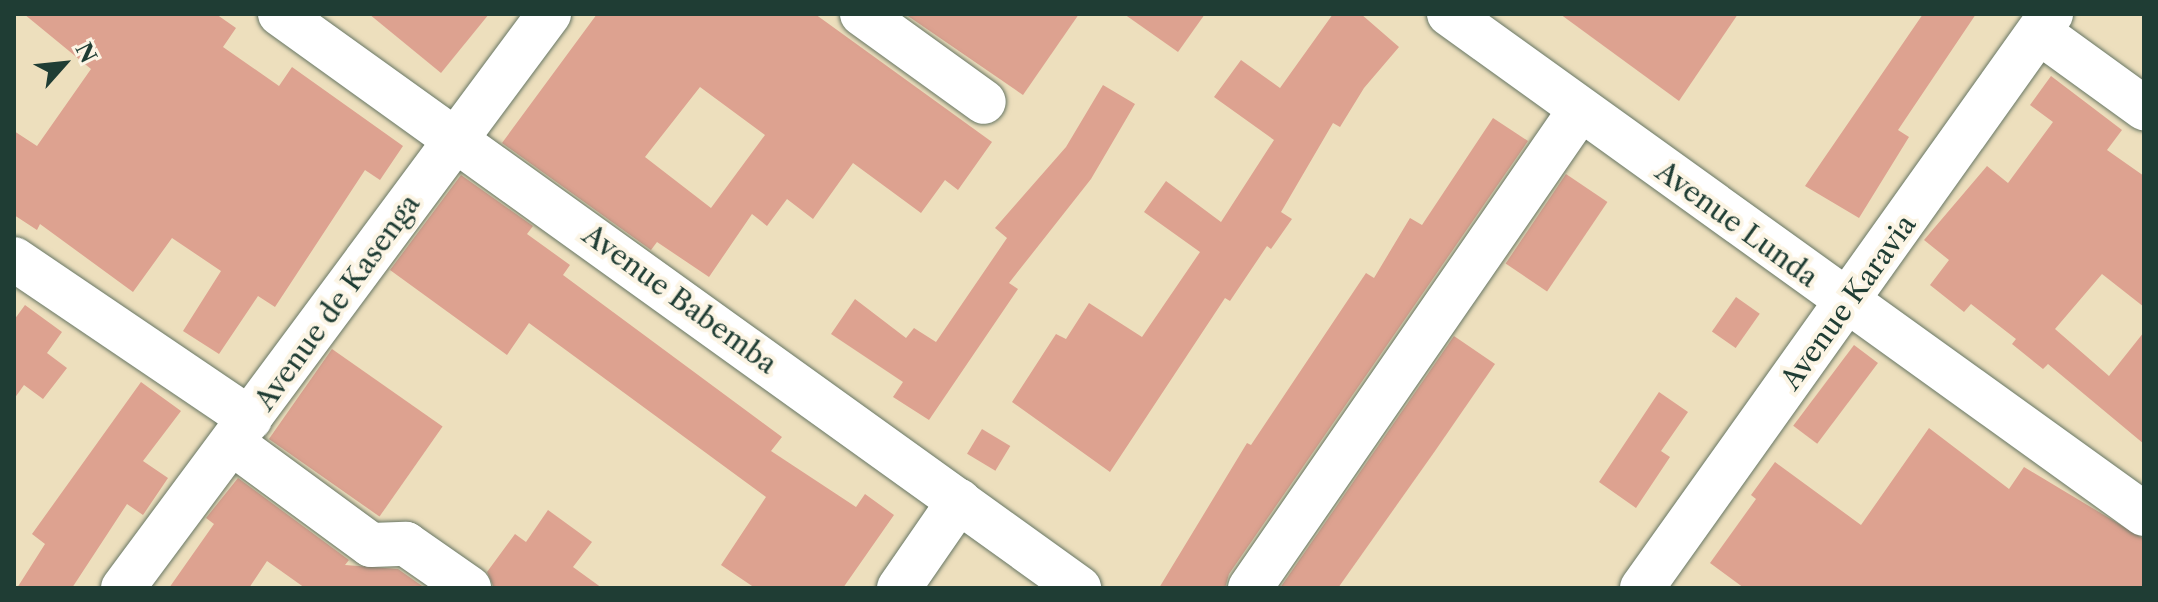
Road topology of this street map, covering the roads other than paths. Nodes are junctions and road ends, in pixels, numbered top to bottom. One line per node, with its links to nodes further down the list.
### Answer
1 (280, 14): 9 (street, Avenue Babemba)
2 (549, 14): 9 (street, Avenue de Kasenga)
3 (862, 14): 6 (street)
4 (1449, 14): 8 (street, Avenue Lunda)
5 (2045, 23): 7 (street); 11 (street, Avenue Karavia)
6 (984, 102)
7 (2144, 108)
8 (1580, 110): 11 (street, Avenue Lunda); 20 (street)
9 (458, 138): 12 (street, Avenue de Kasenga); 13 (street, Avenue Babemba)
10 (14, 259): 12 (street)
11 (1847, 304): 14 (street, Avenue Lunda); 15 (street, Avenue Karavia)
12 (241, 431): 16 (street, Avenue de Kasenga); 17 (street)
13 (959, 501): 18 (street); 19 (street, Avenue Babemba)
14 (2144, 514)
15 (1652, 584)
16 (123, 588)
17 (469, 588)
18 (899, 588)
19 (1079, 588)
20 (1250, 588)

